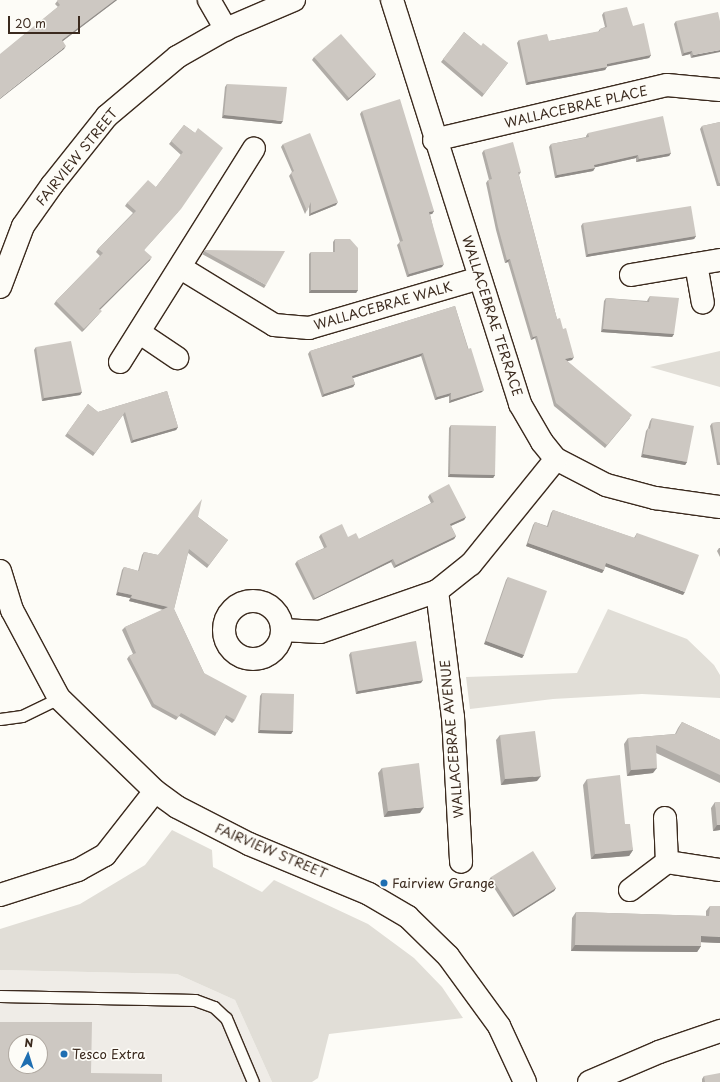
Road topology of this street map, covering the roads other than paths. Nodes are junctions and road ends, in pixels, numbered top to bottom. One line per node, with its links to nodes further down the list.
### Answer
1 (209, 0): 4 (street)
2 (294, 0): 4 (street, FAIRVIEW STREET)
3 (392, 0): 6 (street, WALLACEBRAE TERRACE)
4 (226, 29): 13 (street, FAIRVIEW STREET)
5 (720, 90): 6 (street, WALLACEBRAE PLACE)
6 (434, 140): 12 (street, WALLACEBRAE TERRACE)
7 (254, 148): 10 (street)
8 (720, 260): 9 (street)
9 (696, 264): 11 (street); 14 (street)
10 (181, 268): 12 (street, WALLACEBRAE WALK); 15 (street)
11 (631, 275)
12 (480, 278): 18 (street, WALLACEBRAE TERRACE)
13 (0, 287)
14 (703, 302)
15 (140, 333): 16 (street); 17 (street)
16 (177, 358)
17 (120, 362)
18 (556, 459): 19 (street, WALLACEBRAE TERRACE); 21 (street)
19 (720, 507)
20 (0, 571): 23 (street, FAIRVIEW STREET)
21 (437, 592): 22 (street); 27 (street, WALLACEBRAE AVENUE)
22 (282, 630)
23 (59, 698): 24 (lane); 25 (street, FAIRVIEW STREET)
24 (0, 719)
25 (155, 791): 31 (street); 35 (street, FAIRVIEW STREET)
26 (665, 818): 28 (street)
27 (461, 862)
28 (667, 862): 29 (street); 30 (street)
29 (720, 870)
30 (630, 890)
31 (0, 895)
32 (0, 996): 34 (lane)
33 (720, 1031): 36 (street)
34 (253, 1082)
35 (525, 1082)
36 (589, 1082)

